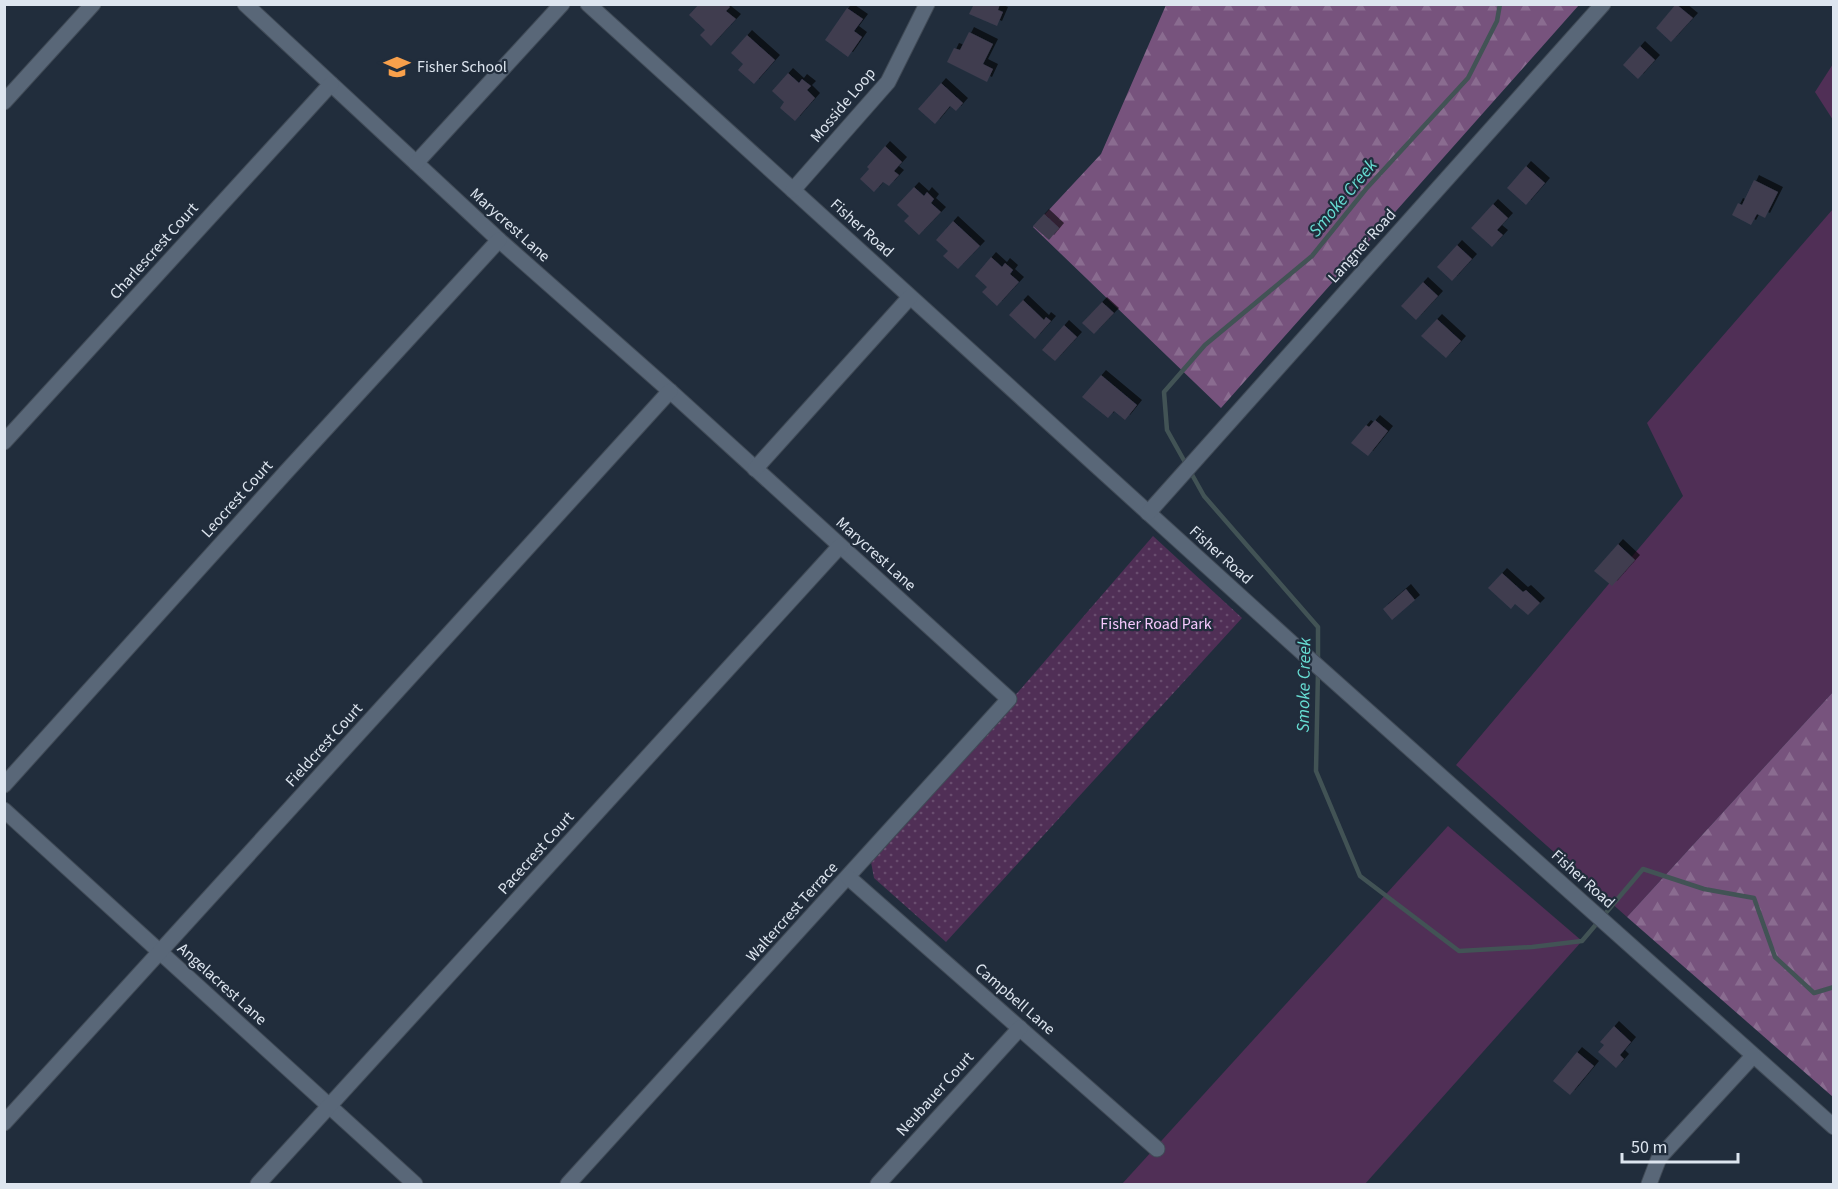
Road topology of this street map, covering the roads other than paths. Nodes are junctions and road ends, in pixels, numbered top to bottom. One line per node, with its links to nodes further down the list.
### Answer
1 (93, 4): 8 (street)
2 (245, 4): 7 (street, Marycrest Lane)
3 (562, 4): 9 (street)
4 (588, 4): 10 (street, Fisher Road)
5 (927, 4): 10 (street, Mosside Loop)
6 (1603, 4): 16 (street, Langner Road)
7 (331, 84): 9 (street, Marycrest Lane); 14 (street, Charlescrest Court)
8 (4, 102)
9 (416, 163): 11 (street, Marycrest Lane)
10 (793, 190): 12 (street, Fisher Road)
11 (499, 240): 13 (street, Marycrest Lane); 19 (street, Leocrest Court)
12 (910, 297): 15 (street); 16 (street, Fisher Road)
13 (670, 391): 15 (street, Marycrest Lane); 22 (street, Fieldcrest Court)
14 (4, 442)
15 (755, 469): 17 (street, Marycrest Lane)
16 (1148, 513): 24 (street, Fisher Road)
17 (840, 546): 18 (street, Marycrest Lane); 25 (street, Pacecrest Court)
18 (973, 666): 21 (street, Waltercrest Terrace)
19 (4, 785)
20 (4, 810): 22 (street, Angelacrest Lane)
21 (848, 877): 23 (street, Campbell Lane); 31 (street, Waltercrest Terrace)
22 (160, 952): 25 (street, Angelacrest Lane); 26 (street, Fieldcrest Court)
23 (1020, 1028): 28 (street, Campbell Lane); 32 (street, Neubauer Court)
24 (1753, 1056): 27 (street, Fisher Road); 33 (street)
25 (330, 1106): 29 (street, Pacecrest Court); 30 (street, Angelacrest Lane)
26 (4, 1123)
27 (1833, 1127)
28 (1157, 1149)
29 (258, 1185)
30 (415, 1185)
31 (568, 1185)
32 (878, 1185)
33 (1649, 1185)

